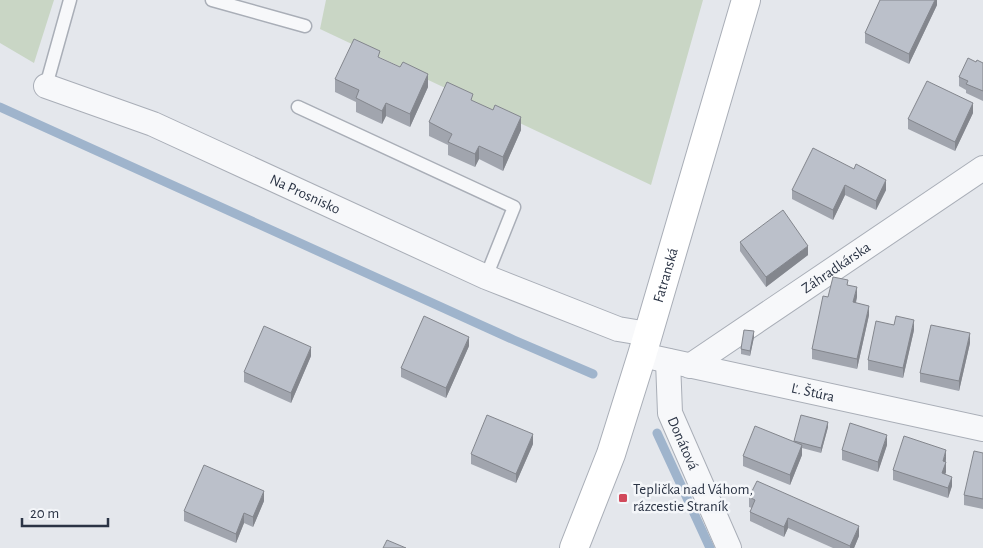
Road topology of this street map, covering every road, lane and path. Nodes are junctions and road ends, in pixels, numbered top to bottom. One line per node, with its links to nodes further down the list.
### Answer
1 (70, 0): 5 (lane, Na Prosnisko)
2 (212, 0): 4 (lane)
3 (746, 0): 9 (main road, Fatranská)
4 (304, 26)
5 (46, 86): 8 (street, Na Prosnisko)
6 (298, 107): 8 (lane)
7 (983, 168): 9 (street, Záhradkárska)
8 (486, 276): 9 (street, Na Prosnisko)
9 (662, 354): 10 (street, Ľ. Štúra); 11 (main road, Fatranská); 12 (street, Donátová)
10 (983, 429)
11 (574, 548)
12 (729, 548)

